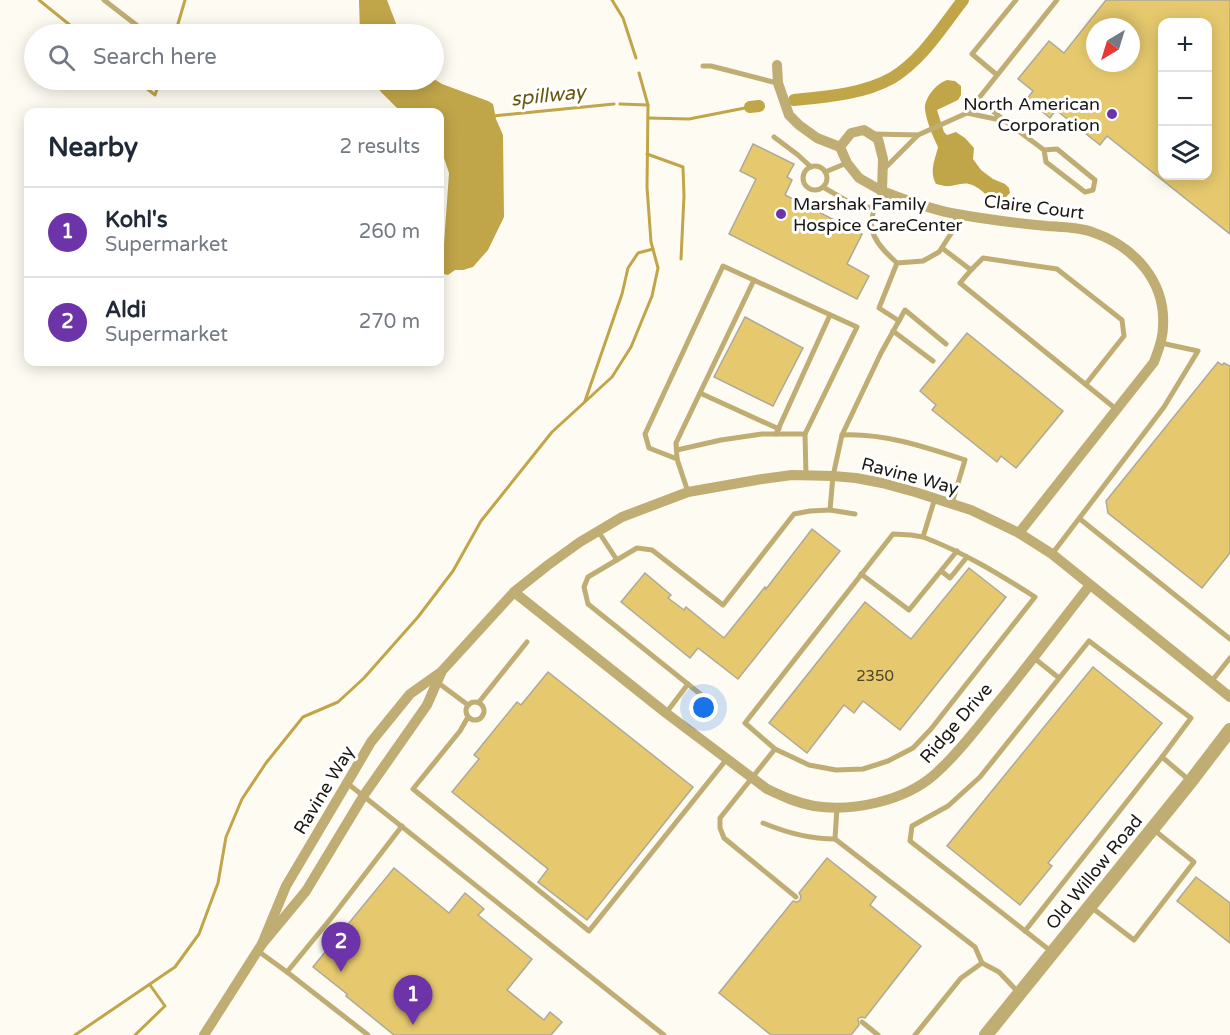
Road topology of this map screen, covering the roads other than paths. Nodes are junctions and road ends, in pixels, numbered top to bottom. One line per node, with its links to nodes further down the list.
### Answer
1 (104, 0): 4 (lane)
2 (1016, 0): 7 (lane)
3 (1057, 0): 7 (lane)
4 (135, 24)
5 (777, 65): 8 (street)
6 (703, 66): 8 (lane)
7 (997, 75): 9 (lane)
8 (778, 83): 15 (street)
9 (978, 99): 10 (lane); 11 (lane)
10 (967, 112): 11 (lane); 13 (lane)
11 (1005, 121): 16 (lane)
12 (869, 134): 13 (lane); 15 (street); 19 (street)
13 (918, 135): 19 (lane)
14 (774, 137): 18 (lane)
15 (840, 147): 17 (street, Claire Court)
16 (1044, 150): 16 (lane)
17 (847, 163): 20 (lane); 22 (street, Claire Court)
18 (811, 166): 20 (lane); 21 (lane)
19 (883, 170): 22 (street)
20 (825, 172): 21 (lane)
21 (823, 188): 23 (lane)
22 (882, 191): 23 (lane); 24 (street, Claire Court)
23 (873, 207): 26 (lane)
24 (956, 214): 25 (lane); 32 (street, Claire Court)
25 (942, 248): 26 (lane); 27 (lane)
26 (897, 263): 30 (lane)
27 (971, 270): 35 (lane); 35 (lane)
28 (754, 280): 29 (lane); 36 (lane); 42 (lane)
29 (830, 315): 38 (lane); 39 (lane)
30 (899, 321): 31 (lane); 33 (lane)
31 (893, 332): 34 (lane); 40 (lane)
32 (1161, 343): 37 (street, Claire Court); 50 (lane)
33 (946, 345)
34 (933, 361)
35 (1086, 384): 37 (lane)
36 (700, 393): 38 (lane); 41 (lane)
37 (1117, 410): 52 (street, Claire Court)
38 (778, 431): 39 (lane); 41 (lane)
39 (805, 434): 43 (lane)
40 (842, 435): 44 (lane); 47 (lane)
41 (676, 450): 42 (lane)
42 (676, 459): 45 (lane)
43 (806, 475): 44 (street, Ravine Way); 45 (street, Ravine Way)
44 (833, 476): 46 (street, Ravine Way); 48 (lane)
45 (688, 492): 51 (street, Ravine Way)
46 (935, 498): 47 (street, Ravine Way); 53 (lane)
47 (952, 503): 52 (street, Ravine Way)
48 (830, 510): 49 (lane); 57 (lane)
49 (855, 514)
50 (1080, 519): 55 (lane); 62 (lane)
51 (598, 530): 57 (lane); 61 (street, Ravine Way)
52 (1019, 533): 55 (street, Ravine Way)
53 (923, 537): 54 (lane); 59 (lane)
54 (957, 551): 56 (lane); 58 (lane)
55 (1052, 555): 60 (street, Ravine Way)
56 (967, 557): 58 (lane); 77 (lane)
57 (617, 560): 69 (lane)
58 (941, 571): 59 (lane)
59 (861, 574): 77 (lane)
60 (1090, 585): 64 (street, Ridge Drive); 68 (street, Ravine Way)
61 (514, 592): 66 (street, Ravine Way); 74 (street, Ridge Drive)
62 (1230, 639)
63 (527, 642): 72 (lane)
64 (1034, 658): 67 (lane); 84 (street, Ridge Drive)
65 (1230, 658): 68 (lane)
66 (439, 677): 73 (lane); 82 (street, Ravine Way); 83 (street, Ravine Way)
67 (1059, 678): 78 (lane); 91 (lane)
68 (1212, 682): 70 (street, Ravine Way)
69 (688, 684): 71 (lane); 74 (lane)
70 (1230, 697)
71 (709, 701)
72 (479, 702): 73 (lane); 75 (lane)
73 (468, 705): 75 (lane)
74 (666, 713): 79 (street, Ridge Drive)
75 (468, 717): 79 (lane)
76 (1230, 730): 81 (street, Old Willow Road)
77 (776, 749): 80 (lane)
78 (1162, 757): 81 (lane); 91 (lane)
79 (726, 760): 80 (street, Ridge Drive)
80 (751, 779): 84 (street, Ridge Drive); 89 (lane)
81 (1191, 781): 87 (street, Old Willow Road)
82 (347, 783): 83 (lane); 92 (street, Ravine Way)
83 (364, 795): 86 (lane); 92 (street, Ravine Way)
84 (837, 807): 88 (lane)
85 (763, 823): 88 (lane)
86 (402, 826): 95 (lane); 100 (lane)
87 (1152, 828): 90 (street, Old Willow Road); 90 (lane)
88 (835, 839): 94 (lane)
89 (796, 897)
90 (1090, 906): 93 (street, Old Willow Road)
91 (1025, 931): 93 (lane)
92 (260, 947): 95 (lane); 98 (street, Ravine Way)
93 (1052, 953): 96 (street, Old Willow Road)
94 (982, 963): 96 (lane); 102 (lane)
95 (287, 972): 99 (lane)
96 (1020, 993): 103 (street, Old Willow Road)
97 (862, 1022): 101 (lane)
98 (204, 1035)
99 (368, 1035)
100 (664, 1035)
101 (878, 1035)
102 (915, 1035)
103 (986, 1035)

